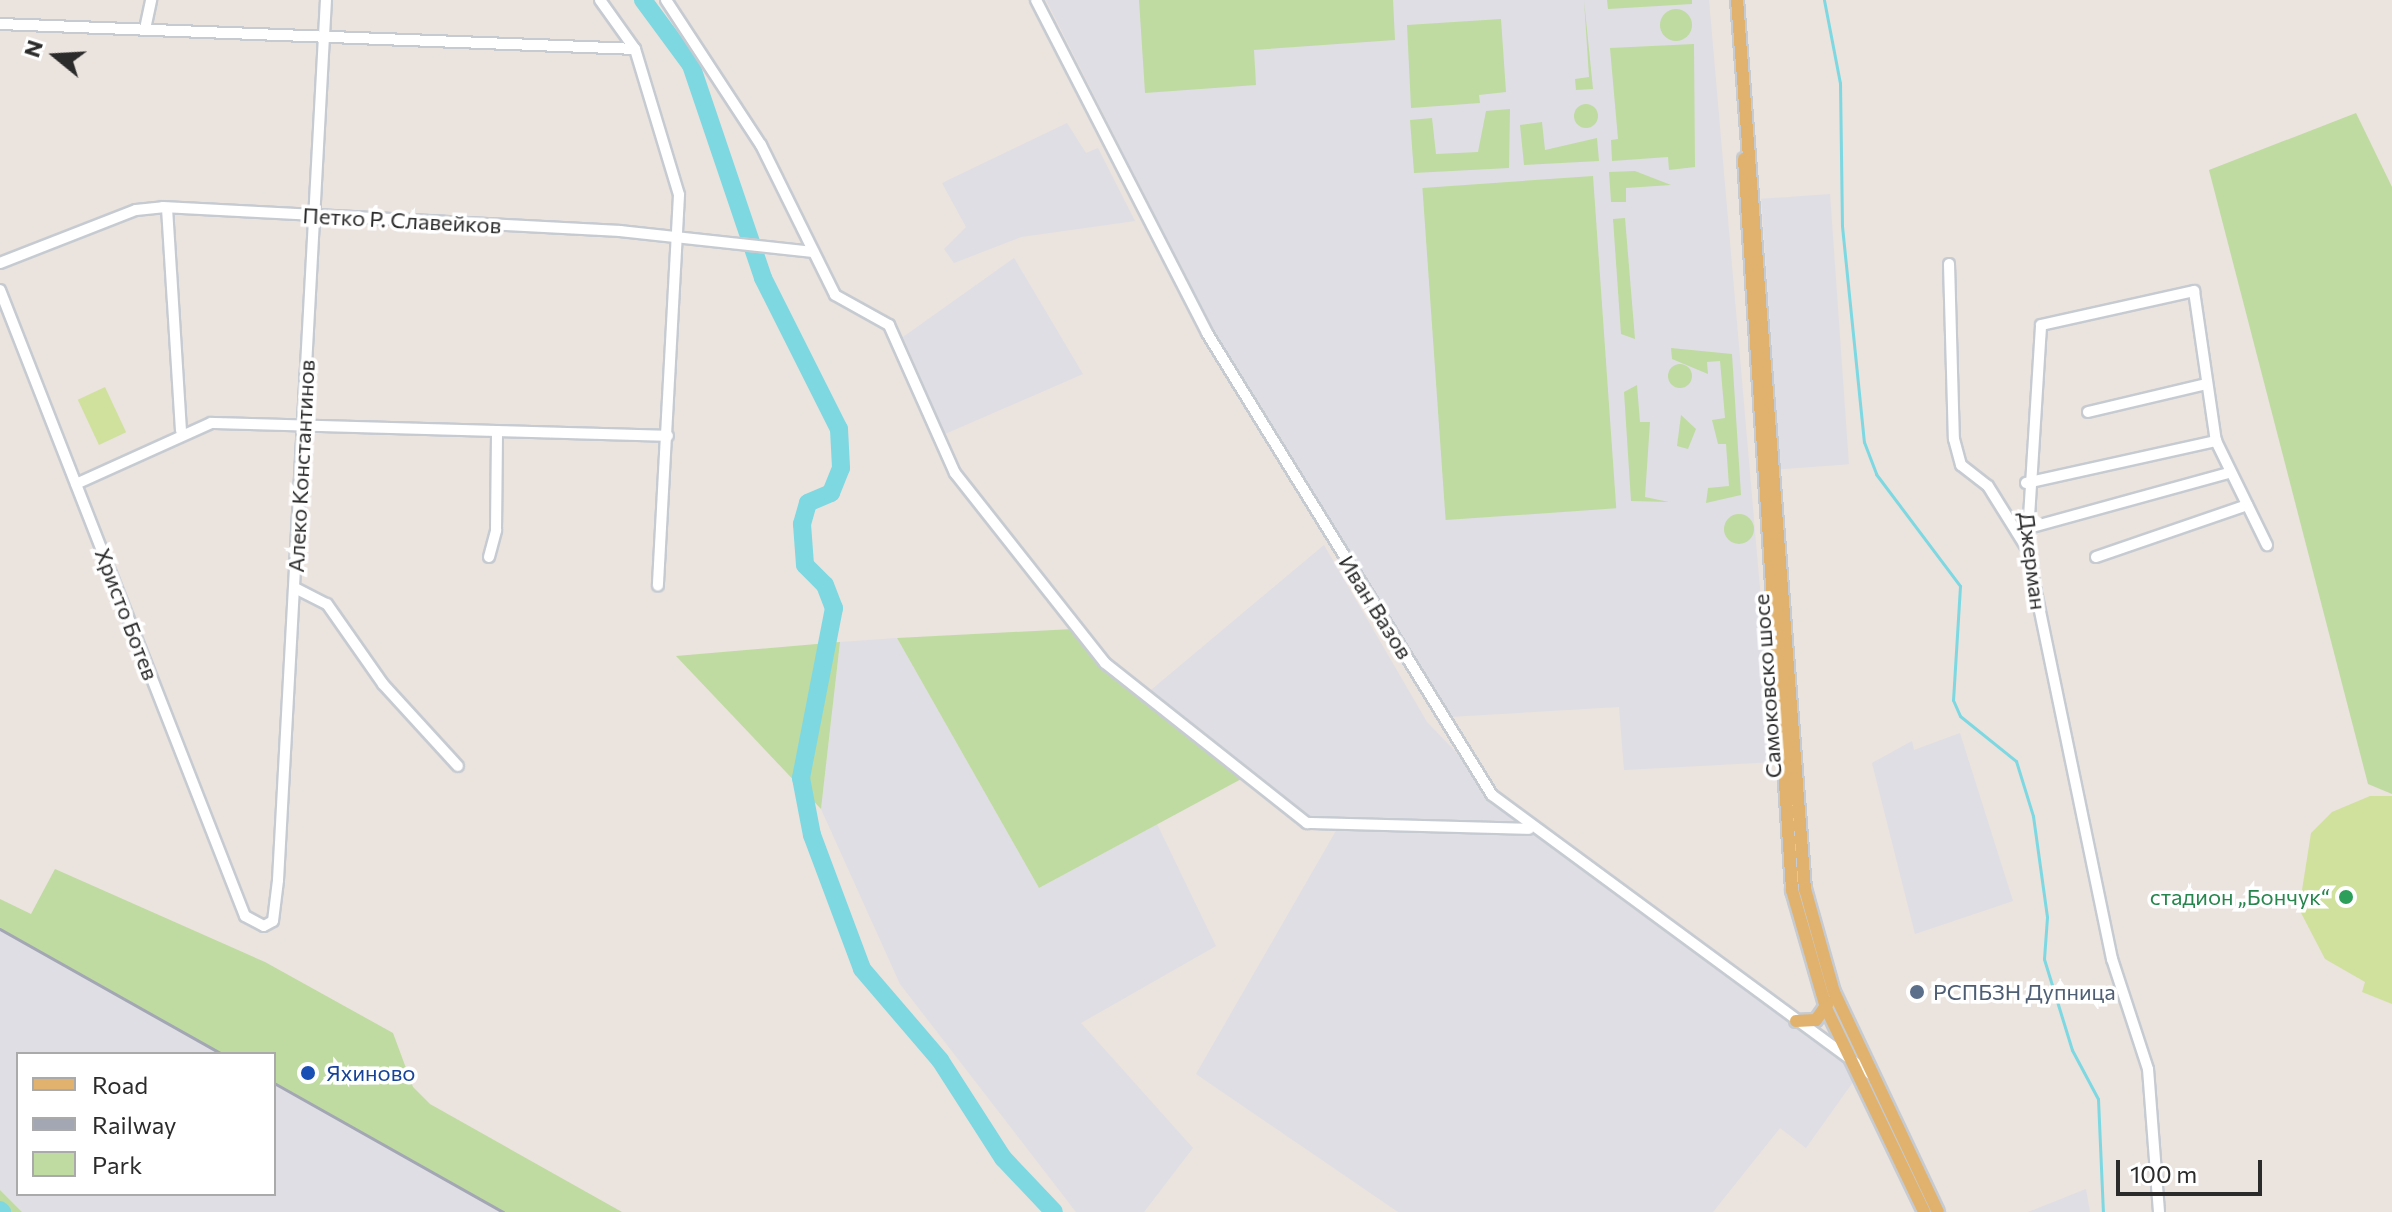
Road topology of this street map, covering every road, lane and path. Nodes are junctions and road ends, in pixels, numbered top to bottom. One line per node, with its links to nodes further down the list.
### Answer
1 (151, 0): 8 (street)
2 (326, 0): 9 (street, Алеко Константинов)
3 (600, 0): 10 (street)
4 (666, 0): 15 (street)
5 (1036, 0): 38 (street, Иван Вазов)
6 (1737, 0): 11 (main road, Самоковско шосе)
7 (0, 24): 8 (street)
8 (145, 29): 9 (street)
9 (324, 36): 10 (street); 13 (street, Алеко Константинов)
10 (635, 49): 14 (street)
11 (1746, 132): 40 (main road, Самоковско шосе); 41 (main road, Самоковско шосе)
12 (167, 208): 13 (street, Петко Р. Славейков); 16 (street, Петко Р. Славейков); 22 (street)
13 (314, 215): 14 (street, Петко Р. Славейков); 21 (street, Алеко Константинов)
14 (679, 235): 15 (street, Петко Р. Славейков); 24 (street)
15 (813, 252): 38 (street)
16 (0, 263)
17 (1949, 264): 32 (street)
18 (0, 290): 28 (street, Христо Ботев)
19 (2206, 384): 20 (street); 25 (street, Джерман); 27 (street, Джерман)
20 (2088, 412)
21 (303, 425): 22 (street); 23 (street); 36 (street, Алеко Константинов)
22 (181, 431): 28 (street)
23 (497, 431): 24 (street); 33 (street)
24 (668, 436): 35 (street)
25 (2216, 441): 26 (street, Джерман); 27 (street)
26 (2228, 473): 29 (street, Джерман); 30 (street)
27 (2026, 483): 30 (street, Джерман)
28 (76, 484): 39 (street, Христо Ботев)
29 (2247, 505): 31 (street, Джерман); 34 (street)
30 (2025, 529): 32 (street, Джерман)
31 (2267, 545)
32 (2027, 549): 47 (street, Джерман)
33 (489, 557)
34 (2096, 557)
35 (658, 585)
36 (295, 588): 37 (street); 39 (street, Алеко Константинов)
37 (458, 766)
38 (1530, 829): 42 (street, Иван Вазов)
39 (264, 926)
40 (1834, 992): 41 (main road); 44 (main road, Самоковско шосе)
41 (1826, 1008): 42 (main road); 43 (main road, Самоковско шосе)
42 (1796, 1021): 43 (street, Иван Вазов)
43 (1852, 1062): 44 (street, Иван Вазов); 45 (main road, Самоковско шосе)
44 (1874, 1077): 46 (main road, Самоковско шосе)
45 (1924, 1212)
46 (1938, 1212)
47 (2159, 1212)

